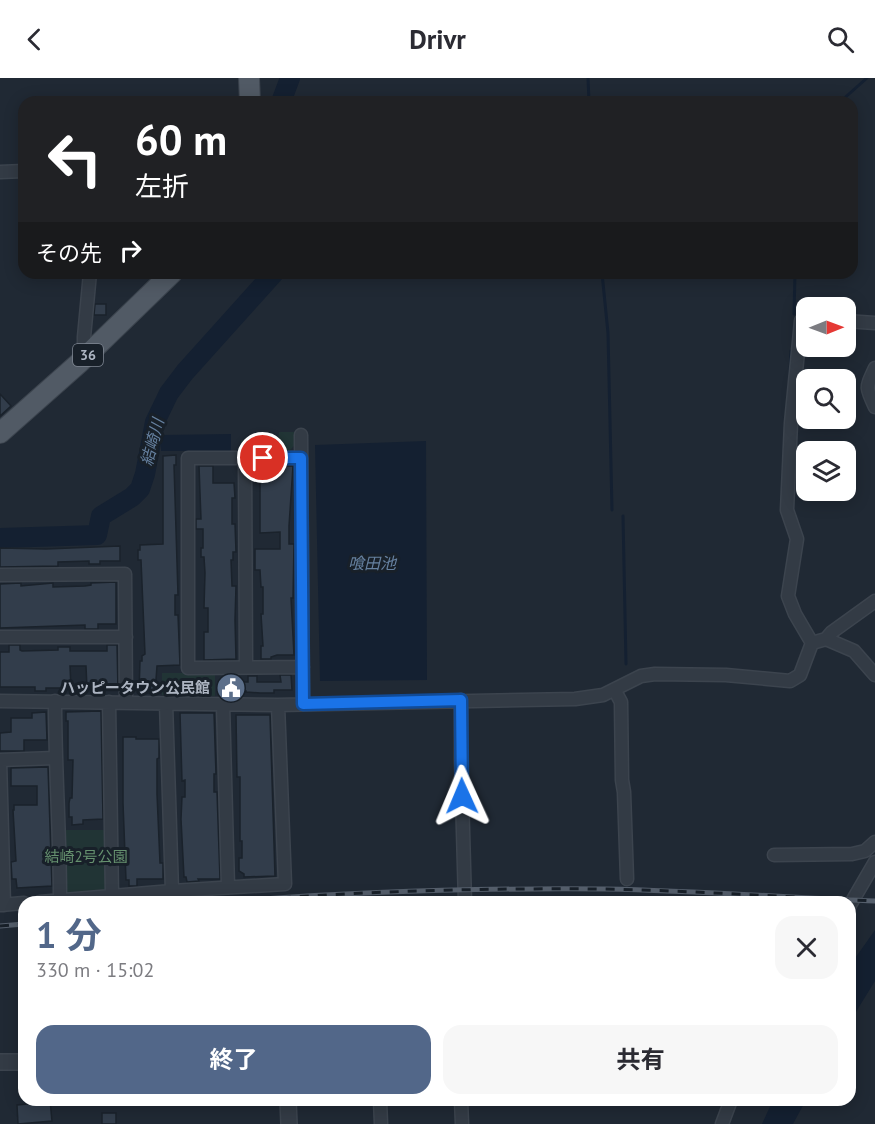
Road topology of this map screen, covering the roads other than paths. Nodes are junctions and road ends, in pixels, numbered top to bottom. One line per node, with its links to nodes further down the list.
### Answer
1 (249, 78): 2 (main road)
2 (250, 96)
3 (18, 171): 4 (street)
4 (0, 172)
5 (89, 279): 9 (street)
6 (166, 279): 9 (main road, 36)
7 (856, 321): 8 (street)
8 (875, 322)
9 (91, 351): 13 (main road, 36)
10 (797, 357): 22 (street)
11 (875, 368): 12 (street)
12 (875, 407)
13 (0, 434)
14 (302, 435): 16 (street)
15 (245, 458): 16 (street); 24 (street); 24 (street)
16 (301, 458): 23 (street)
17 (0, 575): 20 (street)
18 (875, 601): 21 (street)
19 (0, 637): 20 (street)
20 (126, 637): 31 (street)
21 (826, 639): 22 (street); 25 (street)
22 (812, 643): 26 (street)
23 (303, 667): 24 (street); 34 (street)
24 (246, 668)
25 (875, 675)
26 (615, 691): 27 (street); 41 (street)
27 (461, 700): 34 (street); 46 (street)
28 (0, 701): 29 (street)
29 (55, 701): 30 (street); 36 (street)
30 (109, 702): 31 (street); 45 (street)
31 (126, 702): 32 (street)
32 (166, 703): 33 (street); 43 (street)
33 (224, 704): 35 (street); 42 (street)
34 (303, 704): 35 (street)
35 (279, 705): 42 (street)
36 (55, 758): 37 (street); 44 (street)
37 (0, 760): 49 (street)
38 (875, 842): 39 (street)
39 (774, 855)
40 (875, 862): 47 (street)
41 (627, 879)
42 (228, 887): 43 (street)
43 (171, 891): 45 (street)
44 (60, 896)
45 (112, 896)
46 (465, 896)
47 (855, 896)
48 (18, 904): 49 (street)
49 (2, 905)
50 (0, 1062): 51 (street)
51 (18, 1062)
52 (288, 1106): 56 (street)
53 (380, 1106): 57 (street)
54 (461, 1106): 58 (street)
55 (729, 1106): 59 (street)
56 (289, 1124)
57 (381, 1124)
58 (462, 1124)
59 (722, 1124)

